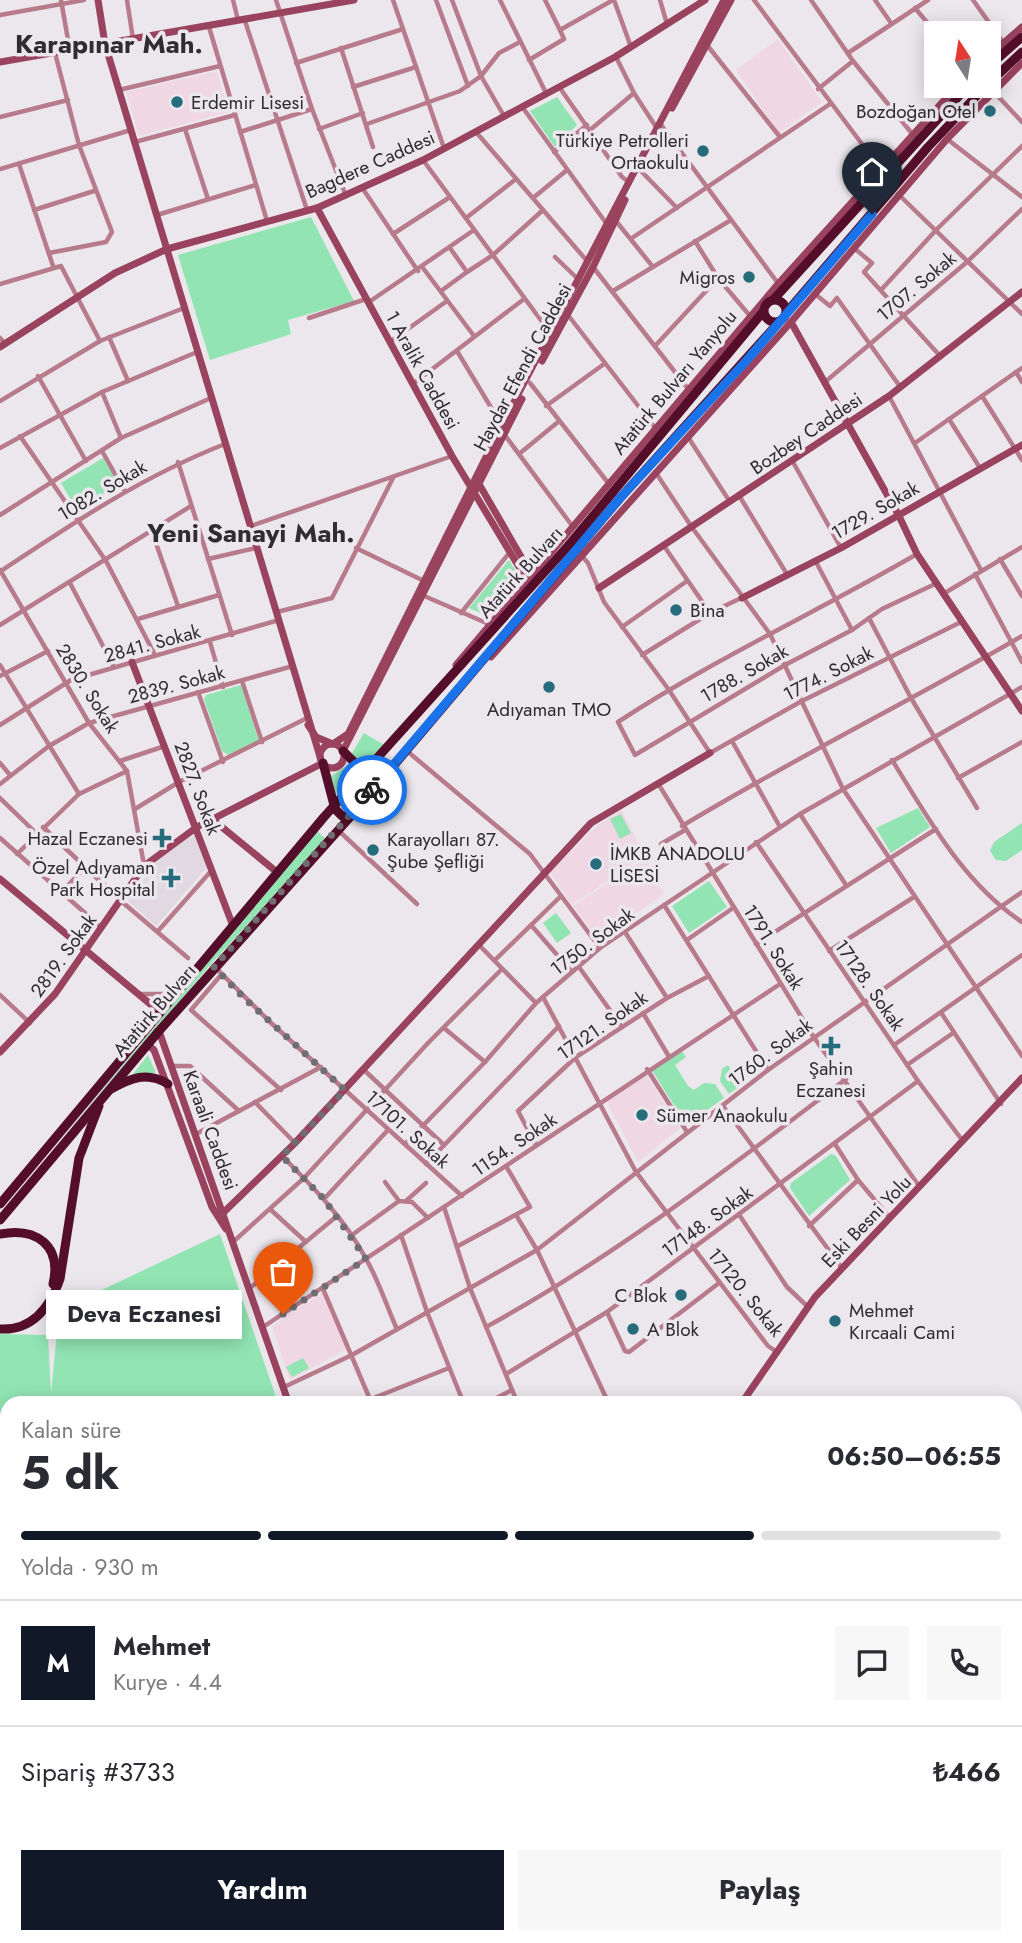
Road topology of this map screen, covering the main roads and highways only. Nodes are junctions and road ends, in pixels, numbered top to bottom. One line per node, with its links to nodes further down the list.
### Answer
1 (98, 0): 9 (main road)
2 (354, 0): 6 (main road)
3 (705, 0): 25 (main road, Bagdere Caddesi)
4 (724, 0): 22 (main road, Haydar Efendi Caddesi)
5 (731, 0): 22 (main road, Haydar Efendi Caddesi)
6 (328, 3): 9 (main road)
7 (1022, 27): 10 (main road)
8 (1022, 37): 10 (highway)
9 (105, 44): 14 (main road); 26 (main road)
10 (1005, 46): 11 (main road); 12 (highway)
11 (1001, 48)
12 (1001, 51)
13 (1022, 52): 16 (highway, Atatürk Bulvarı)
14 (0, 62)
15 (1022, 63): 17 (main road)
16 (1001, 74)
17 (1001, 78)
18 (947, 98): 23 (main road)
19 (955, 98): 23 (highway)
20 (978, 98): 32 (highway, Atatürk Bulvarı)
21 (980, 98): 33 (main road)
22 (659, 126): 27 (main road, Haydar Efendi Caddesi); 27 (main road, Haydar Efendi Caddesi)
23 (914, 136): 24 (highway); 24 (main road)
24 (872, 183): 28 (highway)
25 (317, 208): 26 (main road, Bagdere Caddesi); 38 (main road, 1 Aralik Caddesi)
26 (167, 250): 34 (main road, Bagdere Caddesi); 49 (main road)
27 (591, 265): 36 (main road, Haydar Efendi Caddesi); 36 (main road, Haydar Efendi Caddesi)
28 (780, 286): 30 (highway); 39 (main road, Atatürk Bulvarı Yanyolu)
29 (1022, 292): 35 (main road, Bozbey Caddesi)
30 (775, 299): 31 (highway); 32 (highway)
31 (764, 312): 32 (highway); 39 (highway, Atatürk Bulvarı)
32 (783, 317): 41 (highway, Atatürk Bulvarı)
33 (791, 322): 35 (main road); 41 (main road)
34 (2, 343)
35 (847, 424): 40 (main road); 43 (main road, Bozbey Caddesi)
36 (503, 429): 38 (main road, Haydar Efendi Caddesi)
37 (1018, 447): 40 (main road, 1729. Sokak)
38 (475, 487): 42 (main road, 1 Aralik Caddesi); 42 (main road); 44 (main road, Haydar Efendi Caddesi); 44 (main road, Haydar Efendi Caddesi)
39 (611, 487): 42 (main road, Atatürk Bulvarı Yanyolu); 46 (highway, Atatürk Bulvarı)
40 (899, 516): 45 (main road, 1729. Sokak); 48 (main road)
41 (579, 553): 55 (highway, Atatürk Bulvarı)
42 (529, 579): 46 (main road, Atatürk Bulvarı Yanyolu)
43 (599, 588)
44 (421, 594): 50 (main road, Haydar Efendi Caddesi); 51 (main road, Haydar Efendi Caddesi)
45 (742, 598)
46 (492, 626): 54 (highway, Atatürk Bulvarı)
47 (132, 662): 59 (main road, 2827. Sokak)
48 (1022, 711)
49 (308, 722): 50 (main road); 53 (main road)
50 (332, 744): 51 (main road); 53 (main road)
51 (343, 751): 53 (main road); 54 (highway)
52 (710, 753): 72 (main road)
53 (322, 762): 56 (highway); 58 (main road, 2819. Sokak)
54 (364, 772): 55 (highway); 56 (highway, Atatürk Bulvarı)
55 (374, 788): 57 (highway, Atatürk Bulvarı)
56 (335, 805): 57 (highway); 60 (highway, Atatürk Bulvarı)
57 (351, 816): 65 (highway, Atatürk Bulvarı)
58 (212, 819): 59 (main road, 2819. Sokak); 60 (main road)
59 (197, 827): 62 (main road, 2827. Sokak); 63 (main road, 2819. Sokak)
60 (278, 873): 62 (highway, Atatürk Bulvarı)
61 (0, 879): 63 (main road)
62 (233, 926): 64 (highway, Atatürk Bulvarı)
63 (86, 950): 64 (main road); 67 (main road, 2819. Sokak)
64 (161, 1013): 71 (highway, Atatürk Bulvarı)
65 (159, 1031): 66 (highway, Atatürk Bulvarı); 72 (main road, Karaali Caddesi)
66 (147, 1044): 69 (main road, Karaali Caddesi); 70 (highway, Atatürk Bulvarı)
67 (0, 1052)
68 (1022, 1078): 78 (main road, Eski Besni Yolu)
69 (168, 1084): 70 (highway); 75 (main road, Karaali Caddesi)
70 (106, 1093): 73 (highway, Atatürk Bulvarı); 76 (highway)
71 (0, 1204)
72 (224, 1212): 75 (main road, Karaali Caddesi)
73 (0, 1220)
74 (0, 1234): 76 (highway)
75 (233, 1242): 77 (main road, Karaali Caddesi)
76 (0, 1327)
77 (287, 1396)
78 (746, 1396)

